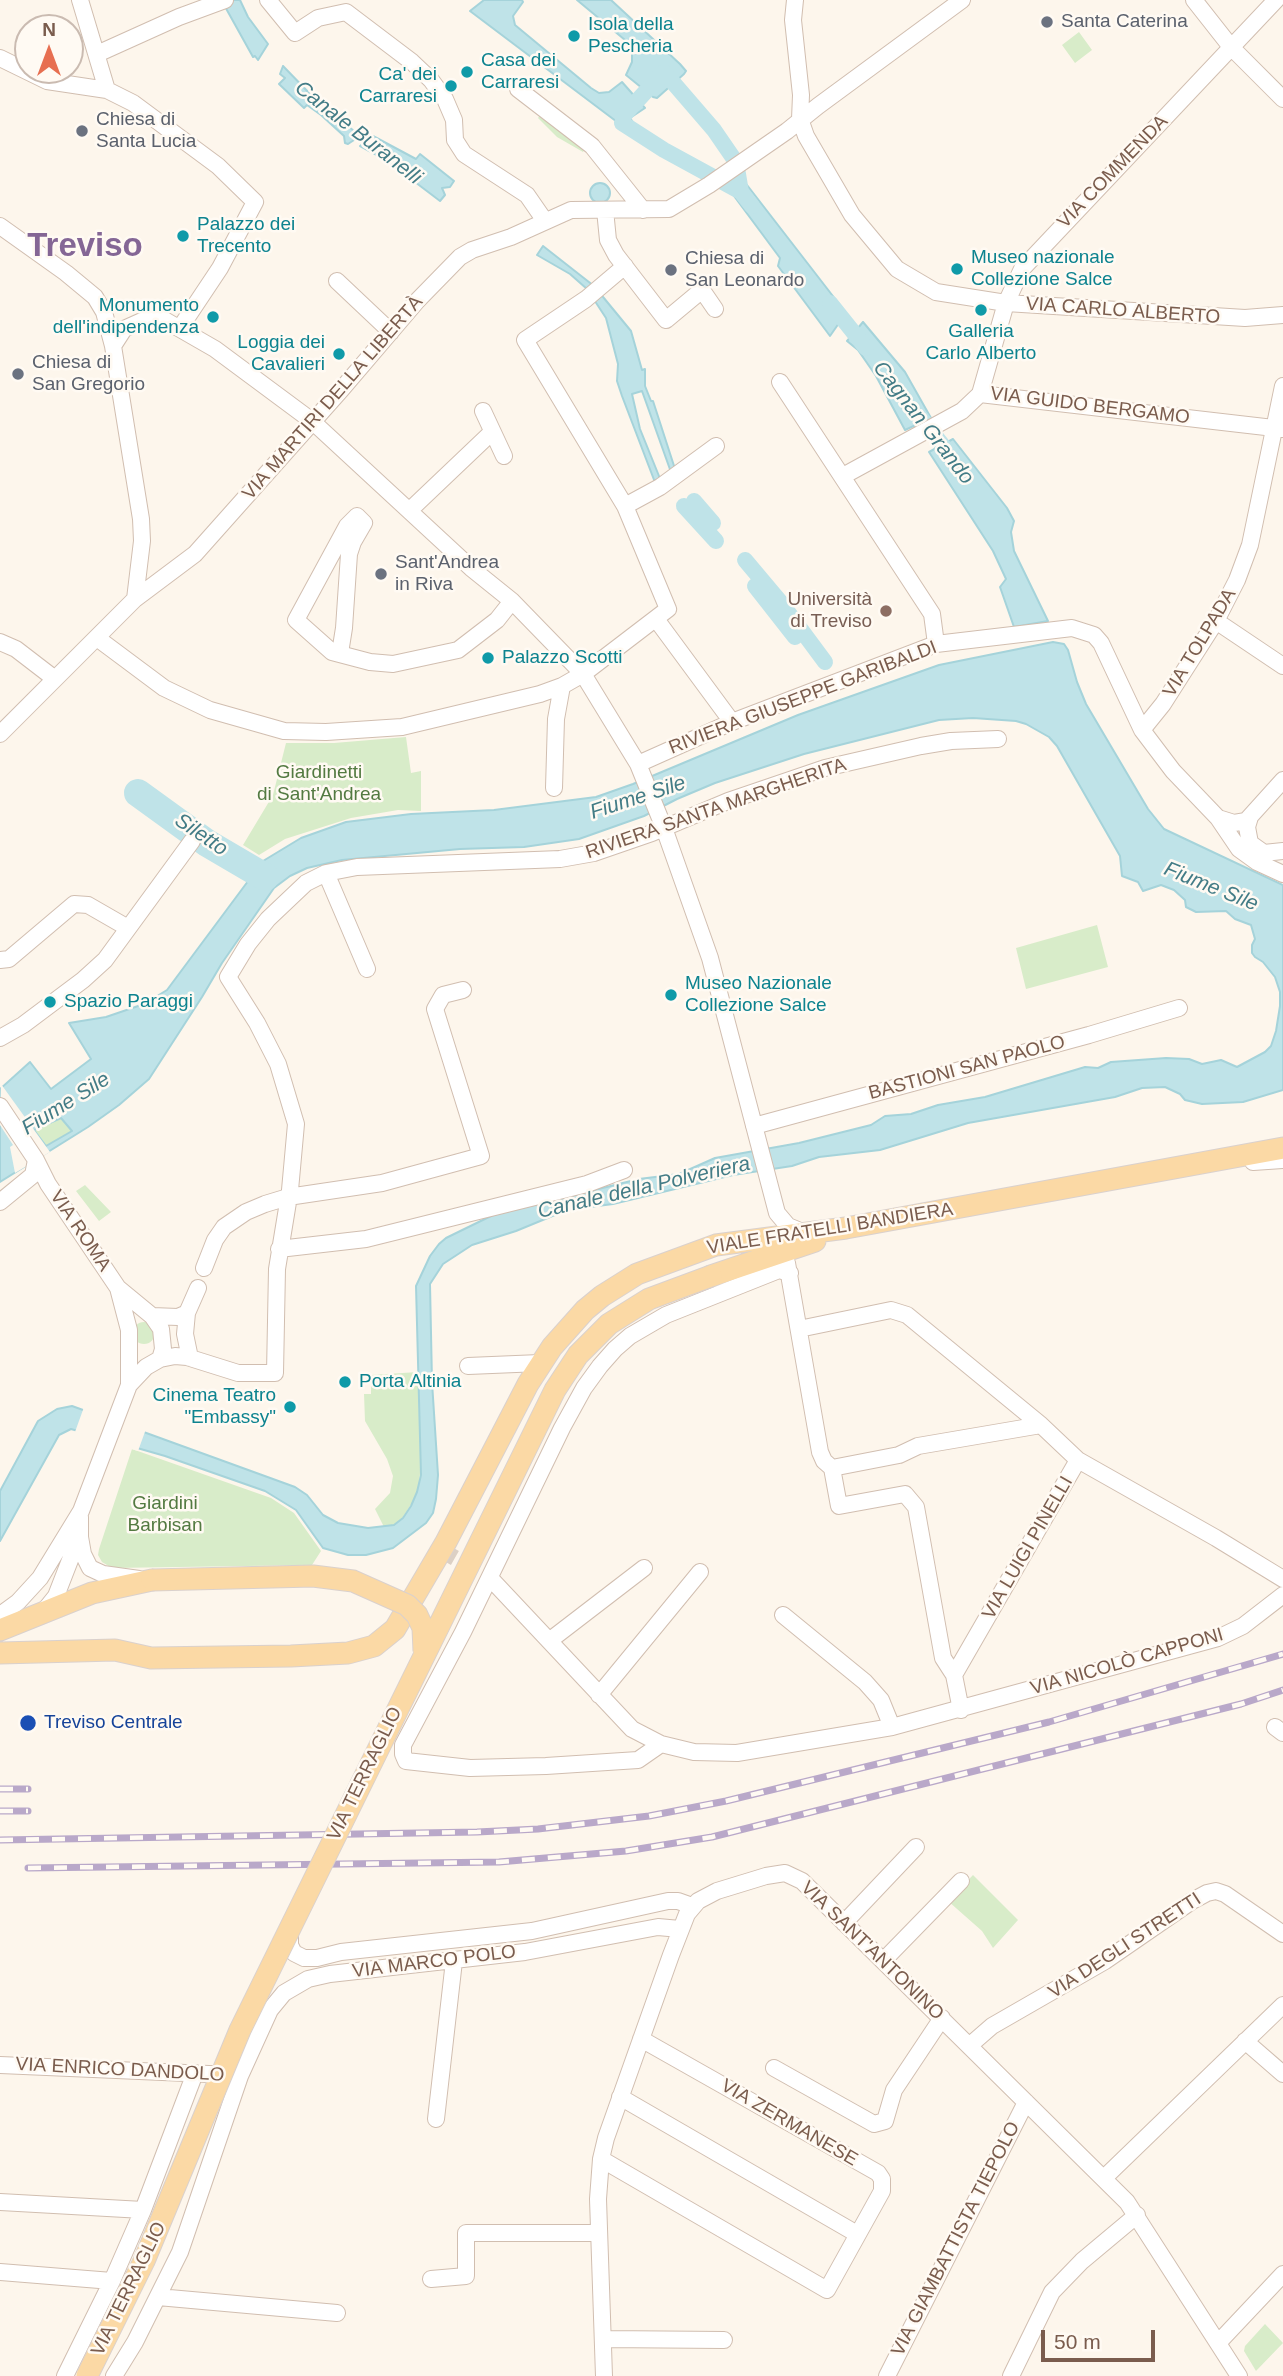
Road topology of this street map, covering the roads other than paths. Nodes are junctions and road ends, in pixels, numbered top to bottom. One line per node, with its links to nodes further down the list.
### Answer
1 (80, 0): 10 (street)
2 (224, 0): 10 (street)
3 (268, 0): 8 (street)
4 (794, 0): 15 (street)
5 (962, 0): 15 (street, VIA MARTIRI DELLA LIBERTÀ)
6 (1194, 0): 9 (street)
7 (1276, 0): 9 (street, VIA COMMENDA)
8 (347, 6): 18 (street)
9 (1231, 47): 14 (street); 22 (street, VIA COMMENDA)
10 (97, 54): 13 (street)
11 (0, 58): 13 (street)
12 (518, 89): 17 (street)
13 (107, 90): 25 (street)
14 (1283, 99)
15 (800, 119): 17 (street, VIA MARTIRI DELLA LIBERTÀ); 22 (street, VIA CARLO ALBERTO)
16 (605, 210): 17 (street, VIA MARTIRI DELLA LIBERTÀ); 18 (street, VIA MARTIRI DELLA LIBERTÀ); 20 (street)
17 (643, 211)
18 (545, 221): 26 (street, VIA MARTIRI DELLA LIBERTÀ)
19 (4, 229): 27 (street)
20 (625, 266): 23 (street); 38 (street)
21 (337, 281): 26 (street)
22 (1006, 303): 24 (street, VIA CARLO ALBERTO); 30 (street, VIA COMMENDA)
23 (715, 309)
24 (1283, 315)
25 (180, 328): 27 (street); 32 (street)
26 (391, 332): 32 (street, VIA MARTIRI DELLA LIBERTÀ)
27 (113, 346): 40 (street)
28 (780, 382): 37 (street)
29 (1283, 386): 33 (street, VIA TOLPADA)
30 (980, 394): 33 (street, VIA GUIDO BERGAMO); 37 (street, VIA GUIDO BERGAMO)
31 (483, 411): 34 (street)
32 (312, 421): 39 (street); 40 (street, VIA MARTIRI DELLA LIBERTÀ)
33 (1279, 428): 43 (street, VIA TOLPADA)
34 (492, 432): 36 (street); 39 (street)
35 (716, 446): 38 (street)
36 (504, 456)
37 (843, 475): 46 (street)
38 (625, 506): 42 (street)
39 (410, 510): 41 (street)
40 (135, 598): 44 (street, VIA MARTIRI DELLA LIBERTÀ)
41 (512, 601): 47 (street); 49 (street)
42 (662, 614): 49 (street); 52 (street)
43 (1216, 621): 48 (street); 53 (street, VIA TOLPADA)
44 (97, 638): 50 (street, VIA MARTIRI DELLA LIBERTÀ); 51 (street)
45 (0, 642): 50 (street)
46 (936, 644): 52 (street, RIVIERA GIUSEPPE GARIBALDI); 53 (street, RIVIERA GIUSEPPE GARIBALDI)
47 (340, 653): 47 (street)
48 (1283, 666)
49 (583, 674): 51 (street); 56 (street)
50 (55, 679): 54 (street, VIA MARTIRI DELLA LIBERTÀ)
51 (562, 686): 58 (street)
52 (732, 722): 56 (street, RIVIERA GIUSEPPE GARIBALDI)
53 (1142, 730): 60 (street)
54 (0, 734)
55 (998, 738): 61 (street, RIVIERA SANTA MARGHERITA)
56 (641, 770): 61 (street)
57 (1283, 780): 59 (street)
58 (554, 788)
59 (1250, 817): 60 (street); 63 (street)
60 (1218, 818): 65 (street)
61 (661, 820): 64 (street, RIVIERA SANTA MARGHERITA); 73 (street)
62 (192, 841): 66 (street)
63 (1283, 851)
64 (326, 873): 68 (street); 79 (street, RIVIERA SANTA MARGHERITA)
65 (1283, 874)
66 (128, 928): 67 (street); 71 (street)
67 (0, 960)
68 (367, 969)
69 (463, 990): 79 (street)
70 (1179, 1008): 73 (street, BASTIONI SAN PAOLO)
71 (0, 1038)
72 (0, 1106): 78 (street, VIA ROMA)
73 (755, 1130): 82 (street)
74 (1283, 1148): 76 (main road, VIALE FRATELLI BANDIERA)
75 (1283, 1160): 76 (street)
76 (1180, 1168): 81 (main road, VIALE FRATELLI BANDIERA)
77 (625, 1170): 83 (street)
78 (39, 1175): 80 (street); 88 (street, VIA ROMA)
79 (288, 1198): 83 (street); 86 (street)
80 (0, 1202)
81 (846, 1228): 82 (main road, VIALE FRATELLI BANDIERA); 84 (main road, VIA TERRAGLIO)
82 (807, 1234): 96 (main road, VIALE FRATELLI BANDIERA)
83 (279, 1249): 94 (street)
84 (778, 1254): 85 (main road, VIA TERRAGLIO); 87 (street)
85 (745, 1264): 90 (street); 116 (main road, VIA TERRAGLIO, bridge)
86 (204, 1268)
87 (790, 1273): 90 (street, VIALE FRATELLI BANDIERA); 93 (street)
88 (118, 1288): 92 (street, VIA ROMA); 98 (street, VIA ROMA)
89 (198, 1288): 91 (street)
90 (729, 1291): 106 (street, VIALE FRATELLI BANDIERA)
91 (189, 1312): 92 (street); 94 (street)
92 (152, 1316): 95 (street)
93 (799, 1329): 99 (street); 101 (street)
94 (190, 1358): 95 (street)
95 (160, 1359): 98 (street, VIA ROMA)
96 (540, 1363): 97 (street); 115 (main road, VIALE FRATELLI BANDIERA)
97 (468, 1366)
98 (129, 1385): 102 (street, VIA ROMA)
99 (1041, 1424): 100 (street); 101 (street)
100 (1078, 1461): 107 (street, VIA LUIGI PINELLI); 117 (street, VIA LUIGI PINELLI)
101 (832, 1468): 117 (street)
102 (81, 1511): 103 (street); 110 (street)
103 (80, 1537): 108 (street); 111 (street)
104 (644, 1569): 114 (street)
105 (700, 1572): 118 (street)
106 (490, 1578): 114 (street); 121 (street, VIALE FRATELLI BANDIERA)
107 (1283, 1579)
108 (152, 1580): 111 (main road); 116 (main road, bridge)
109 (1283, 1595): 119 (street, VIA NICOLÒ CAPPONI)
110 (0, 1615)
111 (40, 1615): 113 (main road)
112 (782, 1615): 120 (street)
113 (0, 1630)
114 (549, 1641): 118 (street)
115 (0, 1653)
116 (423, 1655): 126 (main road, VIA TERRAGLIO, bridge)
117 (954, 1675): 119 (street)
118 (600, 1695): 121 (street)
119 (961, 1710): 120 (street)
120 (892, 1727): 121 (street)
121 (661, 1744)
122 (916, 1847): 125 (street)
123 (961, 1881): 130 (street)
124 (692, 1906): 125 (street, VIA SANT'ANTONINO); 126 (street); 127 (street)
125 (844, 1923): 130 (street, VIA SANT'ANTONINO)
126 (289, 1929): 161 (main road, VIA TERRAGLIO, bridge)
127 (680, 1929): 129 (street, VIA MARCO POLO); 133 (street)
128 (1283, 1934): 135 (street, VIA DEGLI STRETTI)
129 (454, 1961): 140 (street, VIA MARCO POLO); 143 (street)
130 (883, 1961): 132 (street, VIA SANT'ANTONINO)
131 (1283, 2005): 134 (street)
132 (942, 2018): 135 (street, VIA SANT'ANTONINO); 137 (street)
133 (641, 2039): 141 (street); 150 (street, VIA ZERMANESE)
134 (1245, 2041): 139 (street); 145 (street)
135 (969, 2046): 142 (street, VIA SANT'ANTONINO)
136 (0, 2065): 138 (street, VIA ENRICO DANDOLO)
137 (775, 2068)
138 (195, 2073): 140 (street, VIA ENRICO DANDOLO); 147 (street, VIA TERRAGLIO)
139 (1283, 2074)
140 (240, 2076): 155 (street, VIA TERRAGLIO)
141 (620, 2097): 144 (street); 150 (street)
142 (1026, 2102): 145 (street, VIA SANT'ANTONINO); 164 (street, VIA GIAMBATTISTA TIEPOLO)
143 (436, 2119)
144 (601, 2159): 149 (street); 150 (street, VIA ZERMANESE)
145 (1104, 2178): 148 (street, VIA SANT'ANTONINO)
146 (0, 2202): 147 (street)
147 (144, 2210): 154 (street, VIA TERRAGLIO)
148 (1137, 2215): 159 (street, VIA SANT'ANTONINO); 165 (street)
149 (599, 2233): 153 (street); 157 (street)
150 (857, 2234)
151 (0, 2272): 154 (street)
152 (1283, 2274): 159 (street)
153 (432, 2279)
154 (112, 2281): 160 (street, VIA TERRAGLIO)
155 (158, 2297): 156 (street); 162 (street, VIA TERRAGLIO)
156 (337, 2313)
157 (603, 2339): 158 (street); 163 (street)
158 (724, 2340)
159 (1218, 2343): 166 (street, VIA SANT'ANTONINO)
160 (65, 2376)
161 (86, 2376)
162 (114, 2376)
163 (604, 2376)
164 (887, 2376)
165 (1011, 2376)
166 (1239, 2376)

